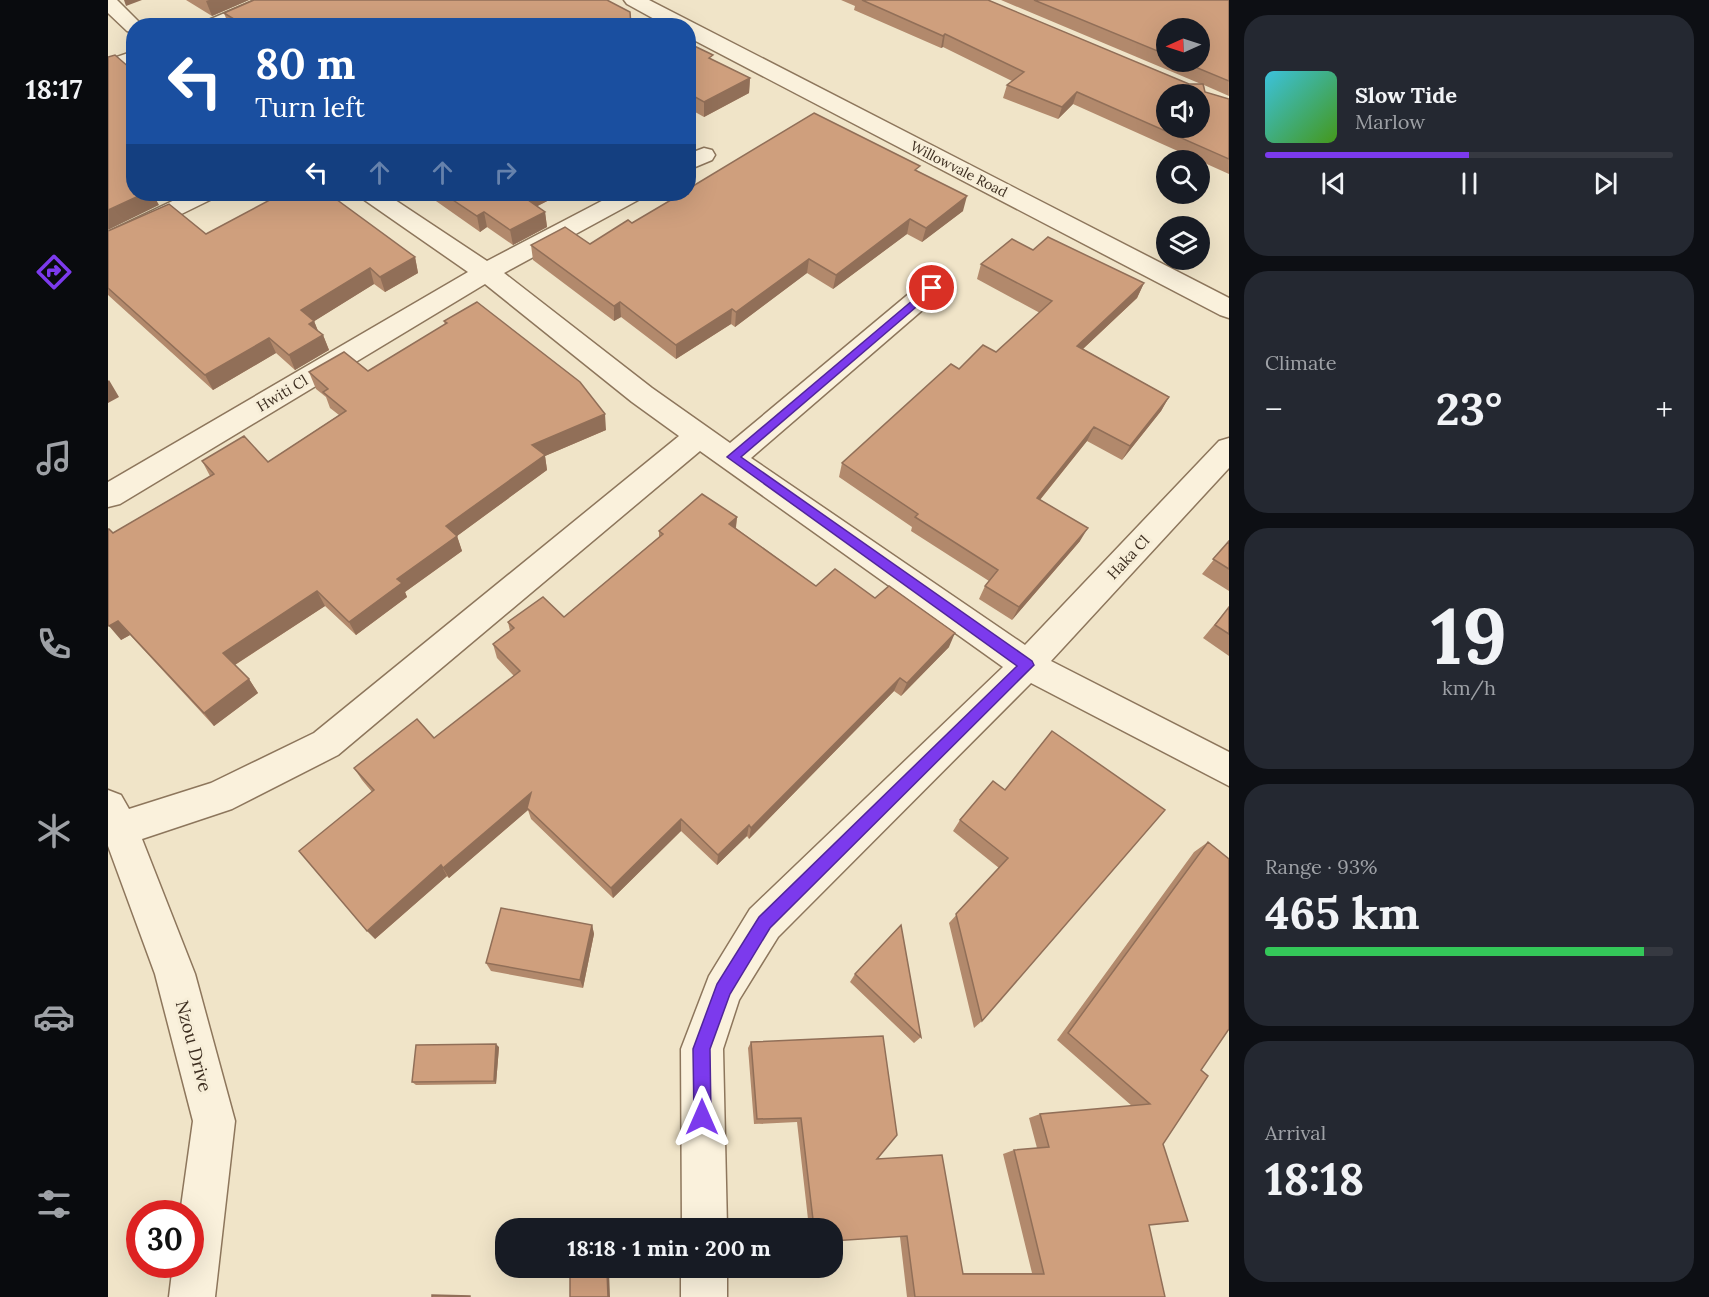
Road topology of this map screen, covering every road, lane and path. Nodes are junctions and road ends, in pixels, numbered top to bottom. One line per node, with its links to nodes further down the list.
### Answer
1 (271, 0): 4 (street)
2 (634, 0): 5 (street)
3 (108, 2): 6 (street)
4 (229, 18)
5 (668, 18)
6 (126, 19)
7 (696, 32): 16 (street, Willowvale Road)
8 (126, 60): 9 (street)
9 (108, 68)
10 (190, 201): 13 (street)
11 (381, 201): 14 (street)
12 (619, 201): 14 (street, Hwiti Cl)
13 (108, 242)
14 (486, 272): 17 (street); 20 (street, Hwiti Cl)
15 (932, 288): 19 (street)
16 (1229, 309)
17 (699, 436): 19 (street); 23 (street)
18 (1229, 449): 21 (street, Haka Cl)
19 (733, 457): 21 (street)
20 (109, 496)
21 (1027, 665): 22 (street); 24 (street, Haka Cl)
22 (1229, 770)
23 (114, 818): 26 (street, Nzou Drive)
24 (704, 1218)
25 (704, 1278): 27 (street)
26 (192, 1297)
27 (704, 1297)

